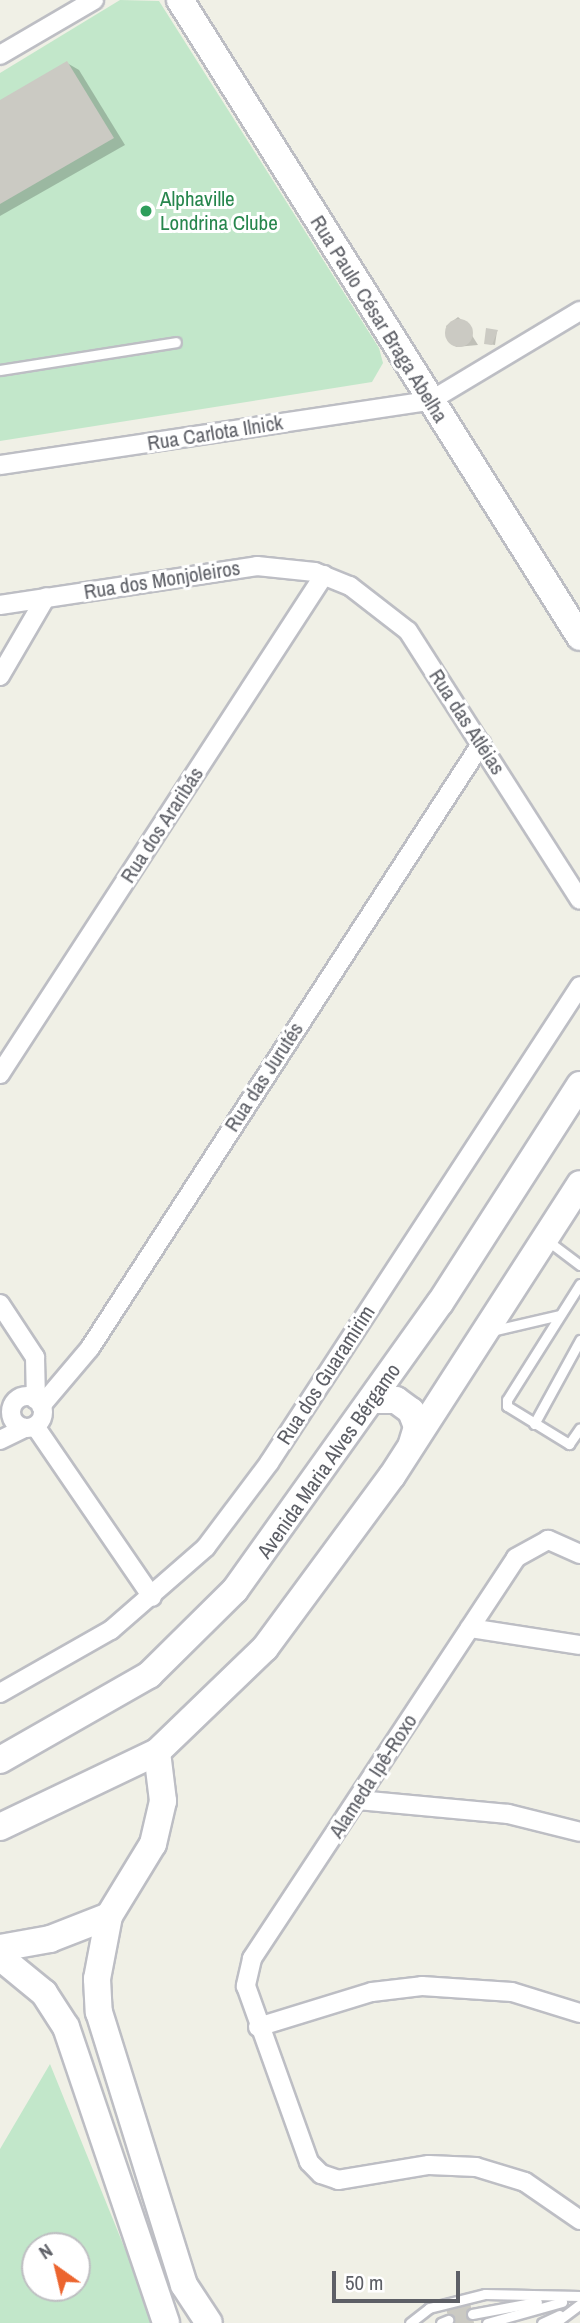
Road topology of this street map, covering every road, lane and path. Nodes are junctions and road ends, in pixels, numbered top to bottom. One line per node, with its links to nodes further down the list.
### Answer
1 (94, 0): 3 (street)
2 (180, 0): 7 (street, Rua Paulo César Braga Abelha)
3 (0, 55)
4 (580, 311): 7 (street)
5 (176, 342): 6 (lane)
6 (0, 370)
7 (430, 401): 8 (street, Rua Carlota Ilnick); 12 (street, Rua Paulo César Braga Abelha)
8 (0, 465)
9 (324, 575): 10 (street, Rua dos Monjoleiros); 14 (street, Rua das Atléias); 17 (street, Rua dos Araribás)
10 (46, 597): 11 (street, Rua dos Monjoleiros); 13 (street)
11 (0, 605)
12 (580, 638)
13 (0, 676)
14 (481, 744): 15 (street, Rua das Atléias); 28 (street, Rua das Jurutés)
15 (580, 900)
16 (580, 986): 35 (street, Rua dos Guaramirim)
17 (0, 1074)
18 (580, 1085): 27 (street, Avenida Maria Alves Bérgamo)
19 (580, 1184): 20 (street)
20 (544, 1238): 21 (lane); 25 (street)
21 (580, 1265)
22 (580, 1284): 24 (lane)
23 (0, 1304): 28 (street)
24 (559, 1315): 25 (lane); 30 (lane)
25 (482, 1332): 33 (street)
26 (580, 1339): 30 (lane)
27 (373, 1400): 33 (street); 40 (street, Avenida Maria Alves Bérgamo)
28 (39, 1403): 29 (street); 29 (street)
29 (18, 1421): 32 (street); 35 (street)
30 (534, 1424): 31 (lane)
31 (580, 1428)
32 (0, 1440)
33 (412, 1445): 39 (street)
34 (580, 1554): 36 (street, Alameda Ipê-Roxo)
35 (152, 1597): 38 (street, Rua dos Guaramirim)
36 (470, 1628): 37 (street); 41 (street, Alameda Ipê-Roxo)
37 (580, 1645)
38 (0, 1693)
39 (157, 1752): 42 (street); 44 (street)
40 (0, 1760)
41 (358, 1800): 43 (street); 48 (street, Alameda Ipê-Roxo)
42 (0, 1827)
43 (580, 1832)
44 (109, 1916): 45 (street); 55 (street)
45 (0, 1948)
46 (0, 1956): 54 (street)
47 (580, 2013): 48 (street)
48 (258, 2027): 49 (street, Alameda Ipê-Roxo)
49 (580, 2220)
50 (580, 2296): 52 (lane)
51 (580, 2304): 52 (lane)
52 (568, 2305): 53 (lane); 56 (lane); 57 (lane); 58 (lane); 59 (lane); 60 (lane)
53 (472, 2314)
54 (166, 2323)
55 (209, 2323)
56 (410, 2323)
57 (487, 2323)
58 (542, 2323)
59 (549, 2323)
60 (555, 2323)

